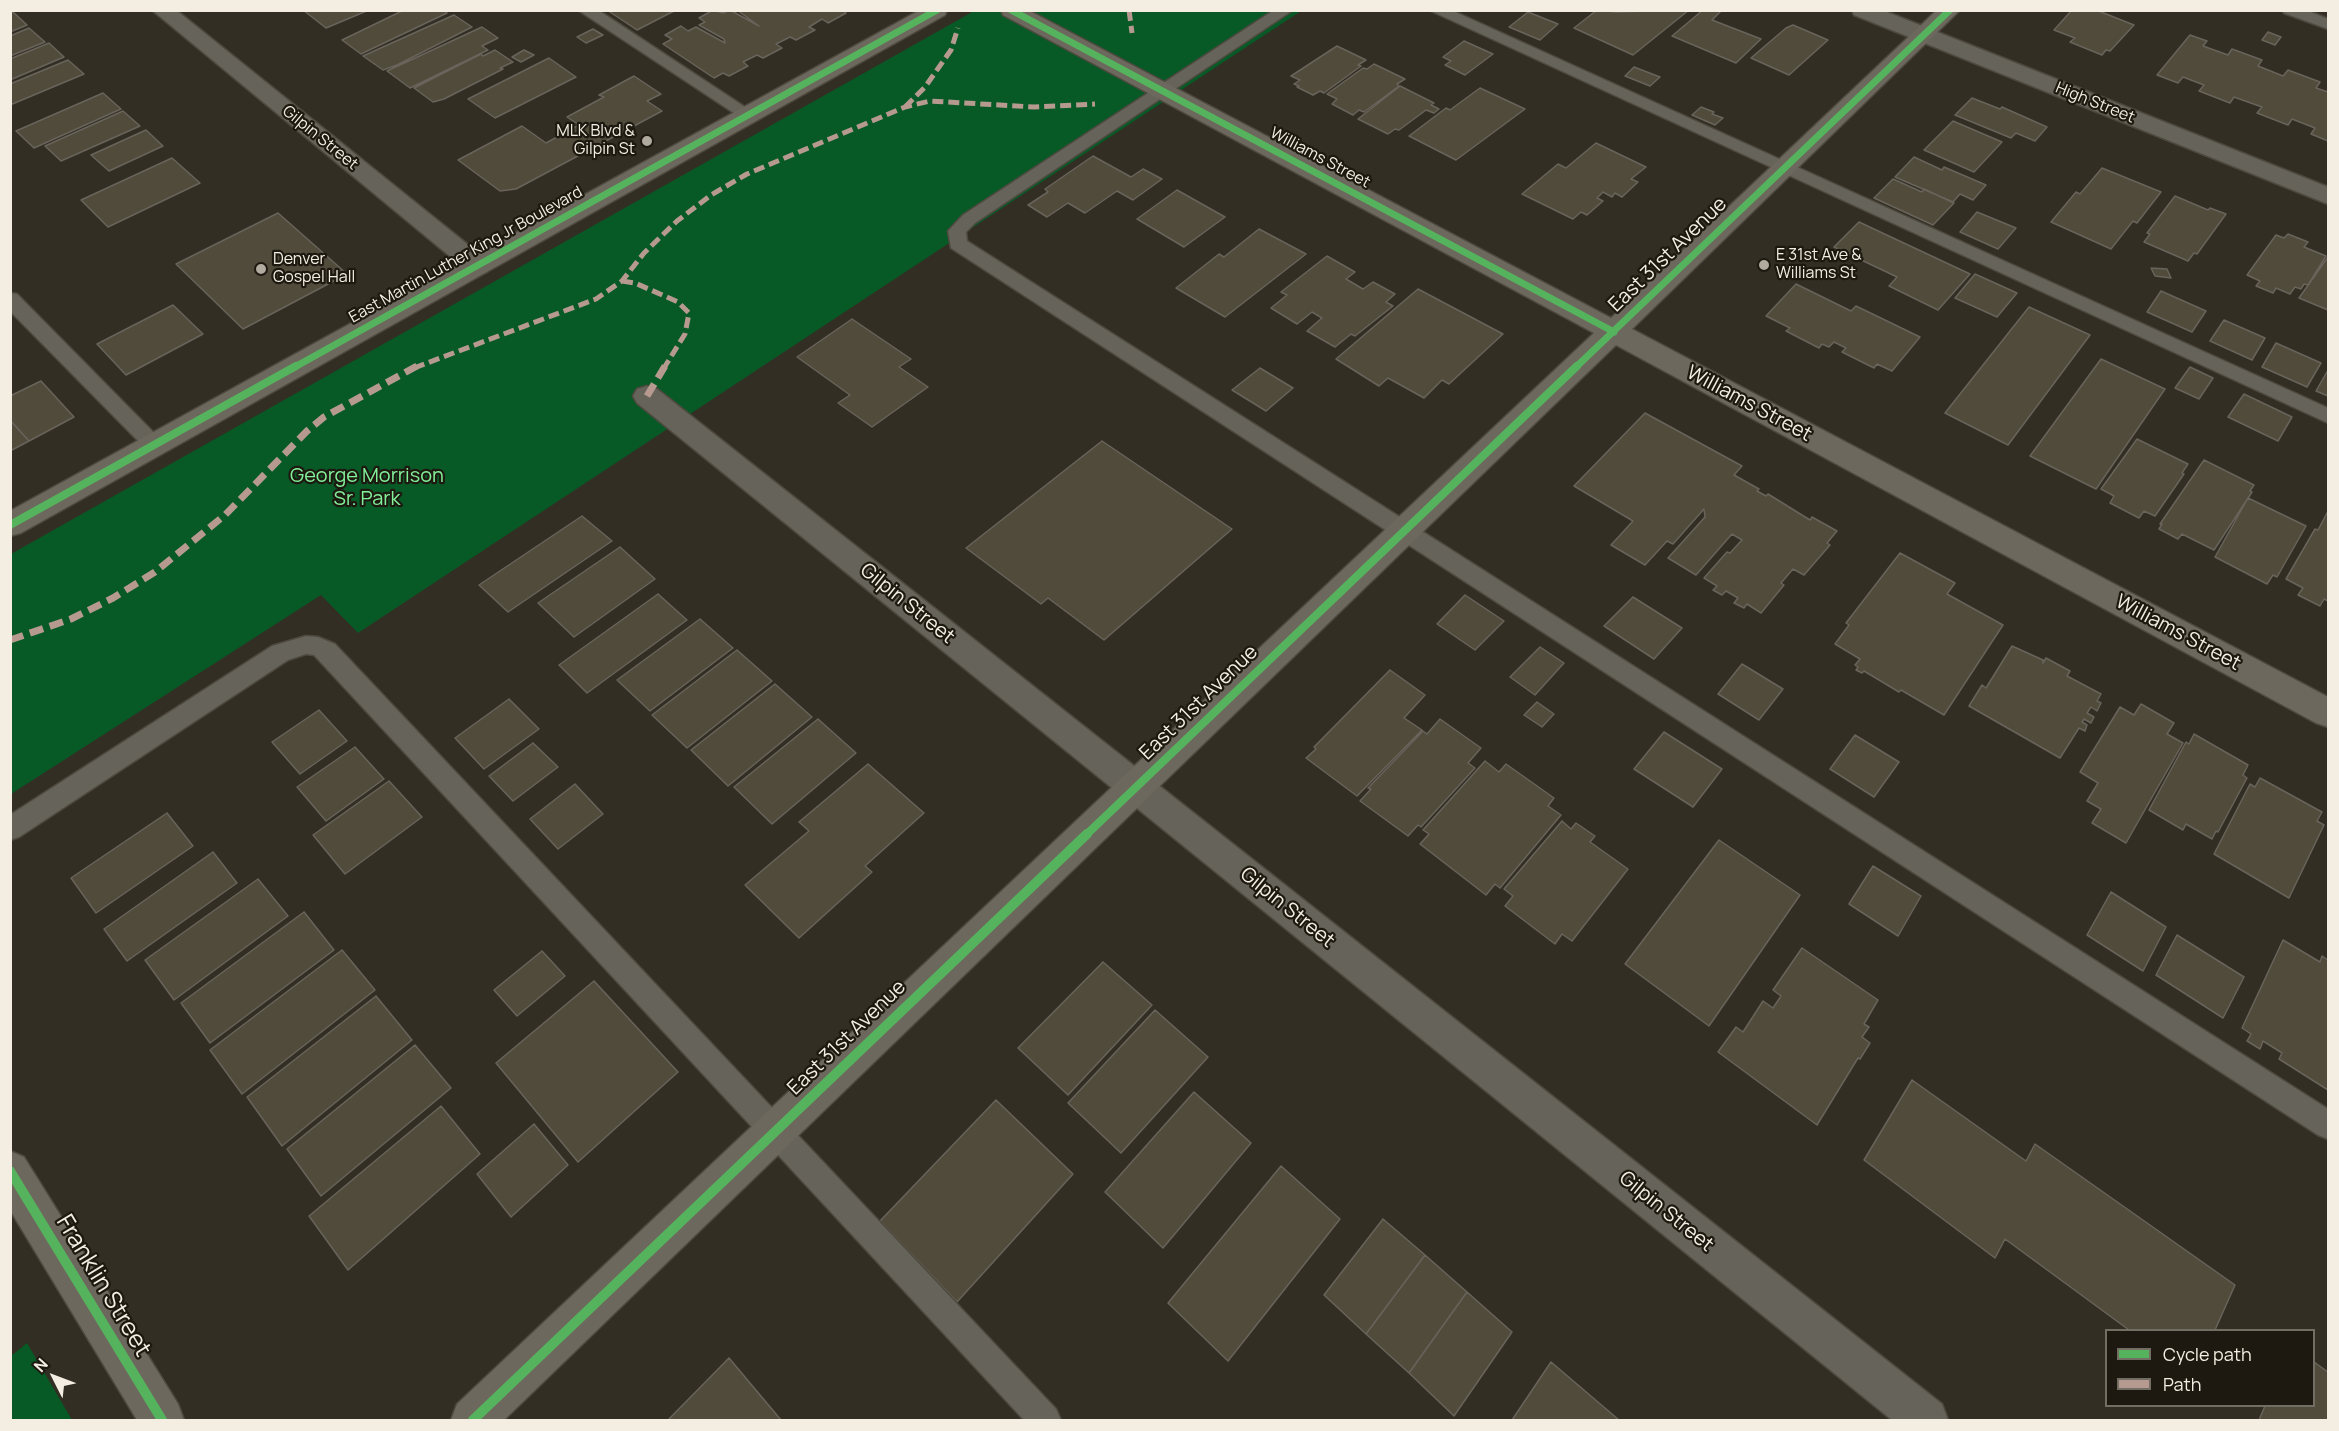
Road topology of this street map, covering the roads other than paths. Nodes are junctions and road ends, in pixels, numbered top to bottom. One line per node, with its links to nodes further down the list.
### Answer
1 (162, 10): 16 (street, Gilpin Street)
2 (586, 10): 13 (lane)
3 (937, 10): 13 (main road, East Martin Luther King Jr Boulevard)
4 (1011, 10): 12 (main road, Williams Street)
5 (1285, 10): 12 (lane)
6 (1437, 10): 14 (lane)
7 (1862, 10): 11 (street, High Street)
8 (1950, 10): 11 (main road, East 31st Avenue)
9 (2289, 10): 10 (lane)
10 (2328, 24)
11 (1924, 35): 14 (main road, East 31st Avenue); 15 (street, High Street)
12 (1163, 91): 18 (main road, Williams Street); 23 (lane)
13 (749, 115): 16 (main road, East Martin Luther King Jr Boulevard)
14 (1785, 169): 18 (main road, East 31st Avenue); 20 (lane)
15 (2328, 196)
16 (478, 266): 21 (main road, East Martin Luther King Jr Boulevard)
17 (10, 299): 21 (lane)
18 (1614, 332): 23 (main road, East 31st Avenue); 24 (main road, Williams Street)
19 (647, 396): 25 (street, Gilpin Street)
20 (2328, 416)
21 (155, 446): 22 (main road, East Martin Luther King Jr Boulevard)
22 (10, 525)
23 (1404, 532): 25 (main road, East 31st Avenue); 27 (lane)
24 (2328, 713)
25 (1136, 788): 28 (main road, East 31st Avenue); 33 (street, Gilpin Street)
26 (10, 829): 28 (lane)
27 (2328, 1125)
28 (776, 1131): 31 (main road, East 31st Avenue); 32 (lane)
29 (10, 1171): 30 (main road, Franklin Street)
30 (162, 1420)
31 (473, 1420)
32 (1045, 1420)
33 (1926, 1420)

